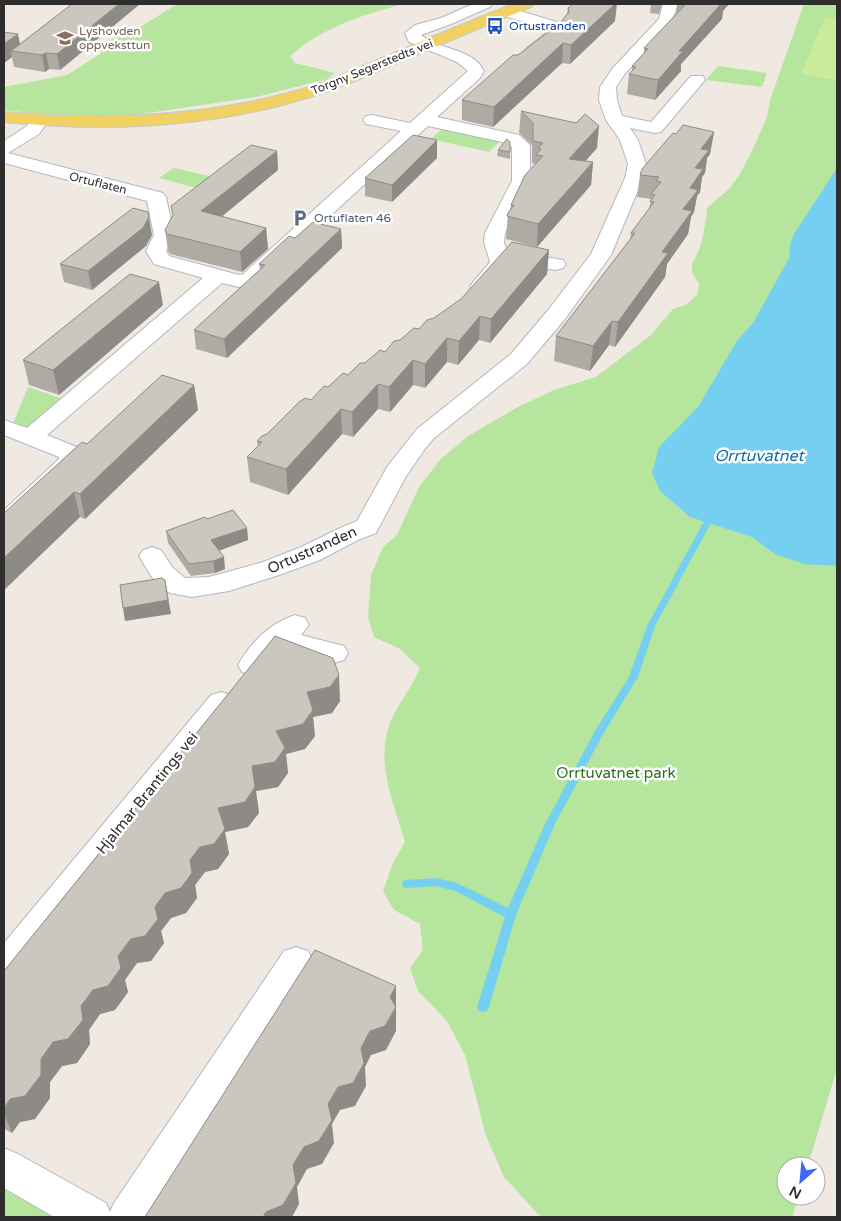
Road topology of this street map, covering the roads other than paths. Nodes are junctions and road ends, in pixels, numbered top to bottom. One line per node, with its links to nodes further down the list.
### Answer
1 (485, 4): 5 (street)
2 (526, 4): 4 (main road, Torgny Segerstedts vei)
3 (670, 4): 10 (street, Ortustranden)
4 (508, 12): 5 (main road, Torgny Segerstedts vei); 6 (street)
5 (430, 44): 11 (main road, Torgny Segerstedts vei); 12 (street)
6 (522, 58)
7 (697, 80): 10 (street)
8 (4, 117): 11 (main road, Torgny Segerstedts vei)
9 (372, 120): 12 (street)
10 (615, 120): 22 (street, Ortustranden)
11 (39, 121): 13 (street)
12 (420, 124): 15 (street); 17 (street)
13 (4, 149)
14 (4, 158): 17 (street, Ortuflaten)
15 (499, 257): 16 (street); 18 (street)
16 (556, 264)
17 (218, 276): 20 (street)
18 (464, 303)
19 (4, 427): 20 (street)
20 (31, 437): 21 (street)
21 (4, 524)
22 (152, 556)
23 (334, 653): 25 (street, Hjalmar Brantings vei)
24 (296, 962): 28 (street)
25 (4, 968)
26 (4, 1168): 27 (street)
27 (92, 1217)
28 (128, 1217)

